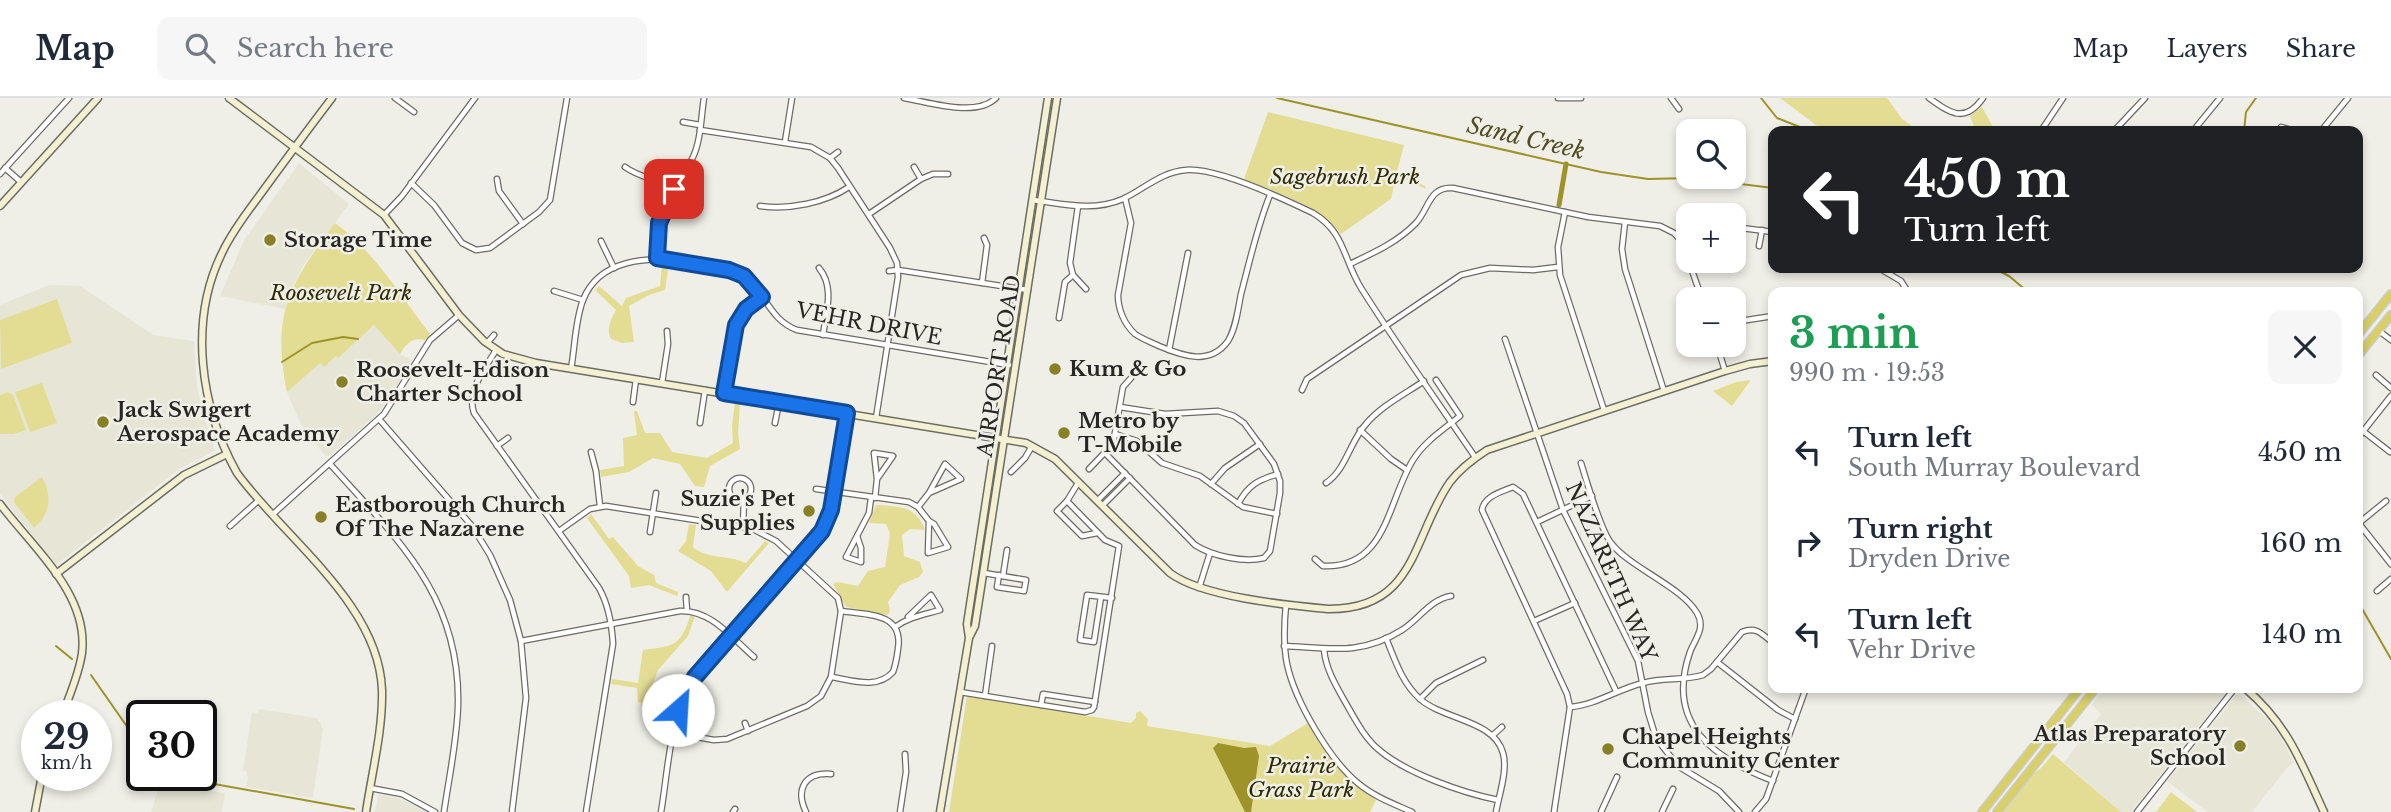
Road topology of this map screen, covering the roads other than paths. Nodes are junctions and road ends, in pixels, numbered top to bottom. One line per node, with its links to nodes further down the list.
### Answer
1 (69, 98): 38 (street)
2 (98, 98): 45 (main road)
3 (229, 98): 33 (main road)
4 (332, 98): 33 (main road)
5 (395, 98): 25 (street)
6 (475, 98): 46 (street)
7 (567, 98): 63 (street)
8 (704, 98): 31 (street)
9 (792, 98): 32 (street)
10 (904, 98): 21 (street)
11 (1048, 98): 54 (main road, AIRPORT ROAD)
12 (1057, 98): 55 (main road, AIRPORT ROAD)
13 (1558, 98): 14 (street)
14 (1581, 98)
15 (1671, 98): 24 (street)
16 (1929, 98): 17 (street)
17 (1983, 98)
18 (2063, 98): 27 (street)
19 (2145, 98): 28 (street)
20 (2220, 98): 29 (street)
21 (919, 99): 23 (street)
22 (2345, 99): 30 (street)
23 (995, 102)
24 (1679, 109)
25 (414, 112)
26 (684, 122): 31 (street)
27 (2044, 126)
28 (2119, 126)
29 (2197, 126)
30 (2325, 126)
31 (700, 127): 32 (street); 49 (street)
32 (785, 142): 35 (street)
33 (295, 147): 61 (main road); 156 (main road)
34 (838, 152): 35 (street)
35 (830, 158): 48 (street)
36 (625, 167): 49 (street)
37 (914, 167): 43 (street)
38 (5, 168): 41 (street); 45 (street)
39 (1205, 170): 44 (street); 51 (street); 52 (street)
40 (948, 173): 43 (street)
41 (0, 174)
42 (497, 179): 63 (street)
43 (920, 179): 60 (street)
44 (1203, 180)
45 (22, 182): 56 (main road)
46 (411, 183): 61 (street); 63 (street)
47 (1435, 184): 50 (street)
48 (850, 187): 57 (street); 60 (street)
49 (673, 190): 53 (street); 74 (street)
50 (1439, 190): 59 (street); 75 (street)
51 (1270, 195): 64 (street); 109 (street)
52 (1125, 198): 58 (street); 109 (street)
53 (688, 200)
54 (1033, 200): 55 (street); 85 (main road, AIRPORT ROAD)
55 (1042, 201): 58 (street); 87 (main road, AIRPORT ROAD)
56 (0, 206)
57 (760, 206)
58 (1078, 206): 82 (street)
59 (1565, 212): 62 (street); 76 (street)
60 (869, 214): 79 (street)
61 (384, 215): 92 (main road)
62 (1625, 222): 69 (street); 128 (street)
63 (523, 224)
64 (1329, 226): 68 (street); 75 (street)
65 (1746, 228): 66 (street)
66 (1762, 230): 67 (street); 72 (street)
67 (1768, 231)
68 (1322, 232)
69 (1676, 235)
70 (984, 238): 83 (street)
71 (601, 241): 77 (street)
72 (1759, 246)
73 (1188, 253): 109 (street)
74 (657, 258): 77 (street, VEHR DRIVE); 90 (street, VEHR DRIVE)
75 (1350, 264): 97 (street)
76 (1558, 267): 97 (street); 134 (street)
77 (614, 268): 91 (street, VEHR DRIVE)
78 (819, 268): 103 (street)
79 (898, 270): 80 (street); 83 (street); 107 (street)
80 (889, 271)
81 (1889, 273): 84 (street)
82 (1073, 275): 86 (street); 95 (street)
83 (982, 283): 85 (street)
84 (1905, 287)
85 (1020, 289): 87 (street); 114 (main road, AIRPORT ROAD)
86 (1086, 289)
87 (1028, 290): 115 (main road, AIRPORT ROAD)
88 (554, 291): 91 (street)
89 (2391, 294): 99 (highway)
90 (762, 297): 103 (street, VEHR DRIVE); 129 (street)
91 (583, 300): 116 (street)
92 (459, 315): 106 (main road); 139 (street)
93 (2391, 315): 98 (highway)
94 (1768, 317): 96 (street)
95 (1059, 318)
96 (1746, 320)
97 (1386, 326): 122 (street); 127 (street)
98 (2381, 327): 100 (street); 105 (street); 110 (highway)
99 (2363, 329)
100 (2391, 329)
101 (667, 331): 123 (street)
102 (494, 335): 106 (street)
103 (823, 335): 107 (street, VEHR DRIVE)
104 (1505, 338): 145 (street, NAZARETH WAY)
105 (2391, 340)
106 (487, 343): 108 (main road)
107 (888, 346): 114 (street, VEHR DRIVE); 138 (street)
108 (496, 350): 113 (main road); 135 (street)
109 (1169, 350)
110 (2363, 350)
111 (1721, 357): 117 (street)
112 (1768, 362): 117 (main road)
113 (545, 365): 116 (main road); 118 (street)
114 (1007, 365): 115 (street, VEHR DRIVE); 147 (main road, AIRPORT ROAD)
115 (1016, 366): 149 (main road, AIRPORT ROAD)
116 (572, 369): 121 (main road)
117 (1725, 371): 128 (main road)
118 (544, 374)
119 (2376, 375): 125 (street)
120 (1131, 378): 133 (street)
121 (636, 379): 123 (main road); 131 (street)
122 (1424, 381): 124 (street); 143 (street)
123 (662, 383): 126 (main road)
124 (1428, 386): 141 (street); 141 (street)
125 (2391, 388)
126 (705, 390): 129 (main road); 142 (street)
127 (1302, 390)
128 (1664, 391): 134 (main road)
129 (724, 393): 132 (main road)
130 (2391, 396): 144 (street)
131 (633, 402)
132 (779, 402): 136 (main road); 140 (street)
133 (1119, 407): 146 (street); 150 (street)
134 (1604, 410): 145 (main road)
135 (474, 413): 137 (street); 151 (street)
136 (847, 413): 138 (main road); 173 (street)
137 (467, 416)
138 (876, 418): 147 (main road)
139 (379, 419): 159 (street); 228 (street)
140 (775, 423)
141 (1452, 423): 157 (street); 161 (street)
142 (700, 424)
143 (1360, 430): 161 (street); 168 (street)
144 (2363, 431): 154 (street)
145 (1537, 432): 157 (main road); 187 (street, NAZARETH WAY)
146 (1115, 434): 155 (street); 169 (street)
147 (996, 437): 149 (main road); 225 (main road, AIRPORT ROAD)
148 (508, 438): 151 (street)
149 (1005, 438): 152 (main road); 206 (main road, AIRPORT ROAD)
150 (1260, 444): 164 (street); 169 (street)
151 (497, 446): 197 (street)
152 (1032, 446): 162 (street); 167 (main road)
153 (590, 452): 185 (street)
154 (2390, 452)
155 (1105, 453): 160 (street); 163 (street)
156 (227, 454): 179 (main road); 207 (main road)
157 (1475, 457): 217 (main road)
158 (1581, 463): 176 (street)
159 (330, 464): 190 (street); 270 (street)
160 (1089, 469)
161 (1407, 470): 203 (street)
162 (1011, 472)
163 (1125, 473): 165 (street); 170 (street)
164 (1278, 474): 184 (street); 189 (street)
165 (1130, 478): 172 (street); 202 (street)
166 (877, 479): 166 (street); 178 (street)
167 (1079, 483): 180 (street); 182 (main road)
168 (1326, 483)
169 (1211, 484): 184 (street)
170 (1112, 486): 172 (street); 182 (street)
171 (816, 489): 173 (street)
172 (1117, 491): 182 (street)
173 (834, 492): 178 (street); 204 (street)
174 (656, 493): 188 (street)
175 (929, 493): 175 (street); 186 (street)
176 (1592, 496): 187 (street); 238 (street)
177 (744, 498): 177 (street); 195 (street)
178 (873, 498): 186 (street); 200 (street)
179 (259, 500): 190 (main road); 194 (street)
180 (1067, 501): 199 (street); 199 (street)
181 (2386, 501): 191 (street)
182 (1099, 503): 210 (main road)
183 (0, 504): 207 (main road)
184 (1238, 504): 189 (street)
185 (600, 506): 188 (street); 197 (street)
186 (918, 507): 192 (street)
187 (1563, 510): 193 (street); 239 (street, NAZARETH WAY)
188 (653, 513): 195 (street); 198 (street)
189 (1277, 514): 202 (street)
190 (272, 515): 263 (main road)
191 (2363, 518)
192 (929, 521): 192 (street)
193 (1537, 522): 216 (street); 221 (street)
194 (230, 526)
195 (743, 527): 204 (street)
196 (2363, 528): 205 (street)
197 (559, 531): 222 (street)
198 (650, 532)
199 (1098, 533): 215 (street)
200 (858, 536): 200 (street)
201 (1007, 550): 208 (street)
202 (1210, 553): 210 (street)
203 (1315, 559)
204 (798, 561): 219 (street); 224 (street)
205 (2391, 564)
206 (984, 573): 208 (street); 225 (main road, AIRPORT ROAD)
207 (56, 574): 249 (main road)
208 (1001, 575): 208 (street)
209 (2391, 579): 211 (street)
210 (1199, 588): 217 (main road)
211 (2377, 591)
212 (1451, 596): 226 (street)
213 (686, 597): 218 (street)
214 (1101, 597): 214 (street); 215 (street)
215 (1112, 598): 250 (street)
216 (1575, 603): 221 (street); 240 (street)
217 (1286, 604): 232 (street)
218 (687, 611): 222 (street); 224 (street)
219 (841, 611): 223 (street); 230 (street)
220 (908, 618): 220 (street); 223 (street)
221 (1534, 621): 252 (street)
222 (611, 625): 228 (street); 272 (street)
223 (895, 627): 237 (street)
224 (730, 636): 234 (street); 257 (street)
225 (969, 638): 241 (main road, AIRPORT ROAD)
226 (1386, 638): 233 (street); 248 (street)
227 (1768, 639): 236 (street)
228 (521, 641): 271 (street)
229 (827, 642): 230 (street)
230 (835, 643): 237 (street)
231 (992, 646): 247 (street)
232 (1284, 646): 233 (street); 277 (street)
233 (1324, 650): 266 (street)
234 (754, 657)
235 (1483, 660): 248 (street)
236 (1717, 662): 238 (street); 253 (street)
237 (831, 677): 256 (street)
238 (1685, 678): 239 (street); 262 (street)
239 (1642, 683): 240 (street); 282 (street, NAZARETH WAY)
240 (1616, 691): 252 (street)
241 (959, 692): 247 (street); 276 (main road, AIRPORT ROAD)
242 (1804, 693): 253 (street)
243 (2076, 693): 284 (highway)
244 (2092, 693): 285 (highway)
245 (2231, 693): 286 (street)
246 (2251, 693): 287 (main road)
247 (985, 696): 251 (street)
248 (1420, 699): 258 (street)
249 (68, 700)
250 (1095, 702): 251 (street); 251 (street)
251 (1041, 705)
252 (1570, 707): 279 (street)
253 (1795, 719): 262 (street)
254 (744, 723): 256 (street)
255 (1502, 727): 258 (street)
256 (748, 731): 257 (street)
257 (674, 733): 273 (street)
258 (1493, 735): 266 (street)
259 (905, 754): 275 (street)
260 (831, 774): 274 (street)
261 (1617, 777): 280 (street)
262 (1773, 781): 283 (street)
263 (370, 788): 268 (main road); 269 (street)
264 (1673, 789): 281 (street)
265 (39, 791): 267 (main road)
266 (1498, 800): 278 (street)
267 (35, 812)
268 (366, 812)
269 (435, 812)
270 (444, 812)
271 (512, 812)
272 (586, 812)
273 (661, 812)
274 (806, 812)
275 (900, 812)
276 (940, 812)
277 (1412, 812)
278 (1496, 812)
279 (1554, 812)
280 (1601, 812)
281 (1662, 812)
282 (1739, 812)
283 (1755, 812)
284 (1982, 812)
285 (1997, 812)
286 (2137, 812)
287 (2324, 812)

